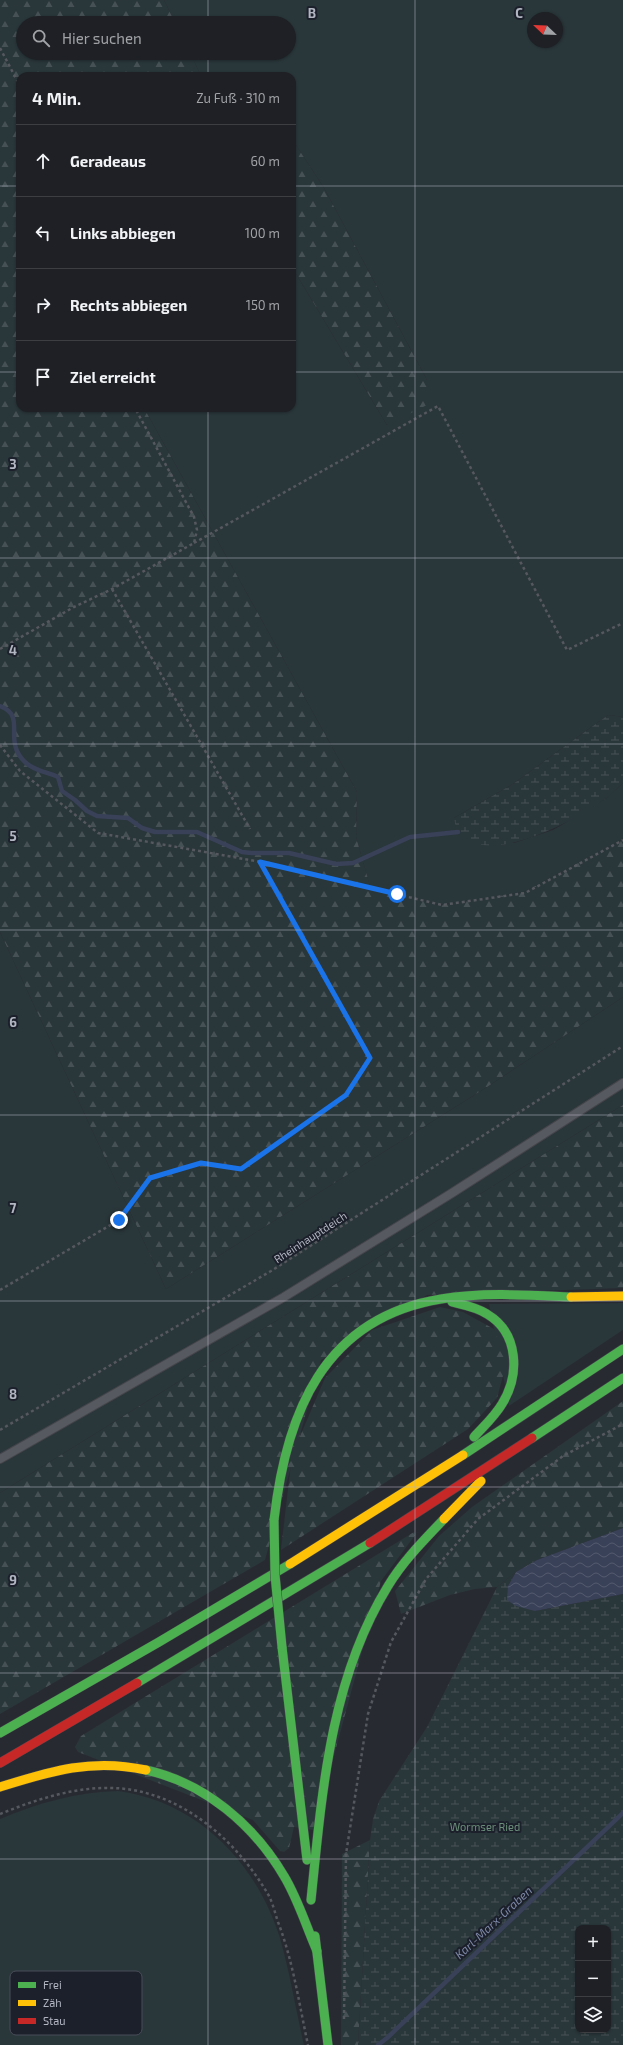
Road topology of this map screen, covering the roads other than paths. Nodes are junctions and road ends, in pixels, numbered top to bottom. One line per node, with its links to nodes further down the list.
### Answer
1 (623, 1083): 7 (lane)
2 (623, 1296): 3 (highway)
3 (441, 1300): 8 (highway); 12 (highway, bridge)
4 (623, 1349): 8 (highway)
5 (623, 1378): 6 (highway)
6 (506, 1454): 10 (highway); 12 (highway)
7 (0, 1459)
8 (445, 1467): 9 (highway)
9 (0, 1733)
10 (0, 1763)
11 (0, 1787): 13 (highway)
12 (312, 1908): 13 (highway)
13 (317, 1951): 14 (highway)
14 (328, 2045)

